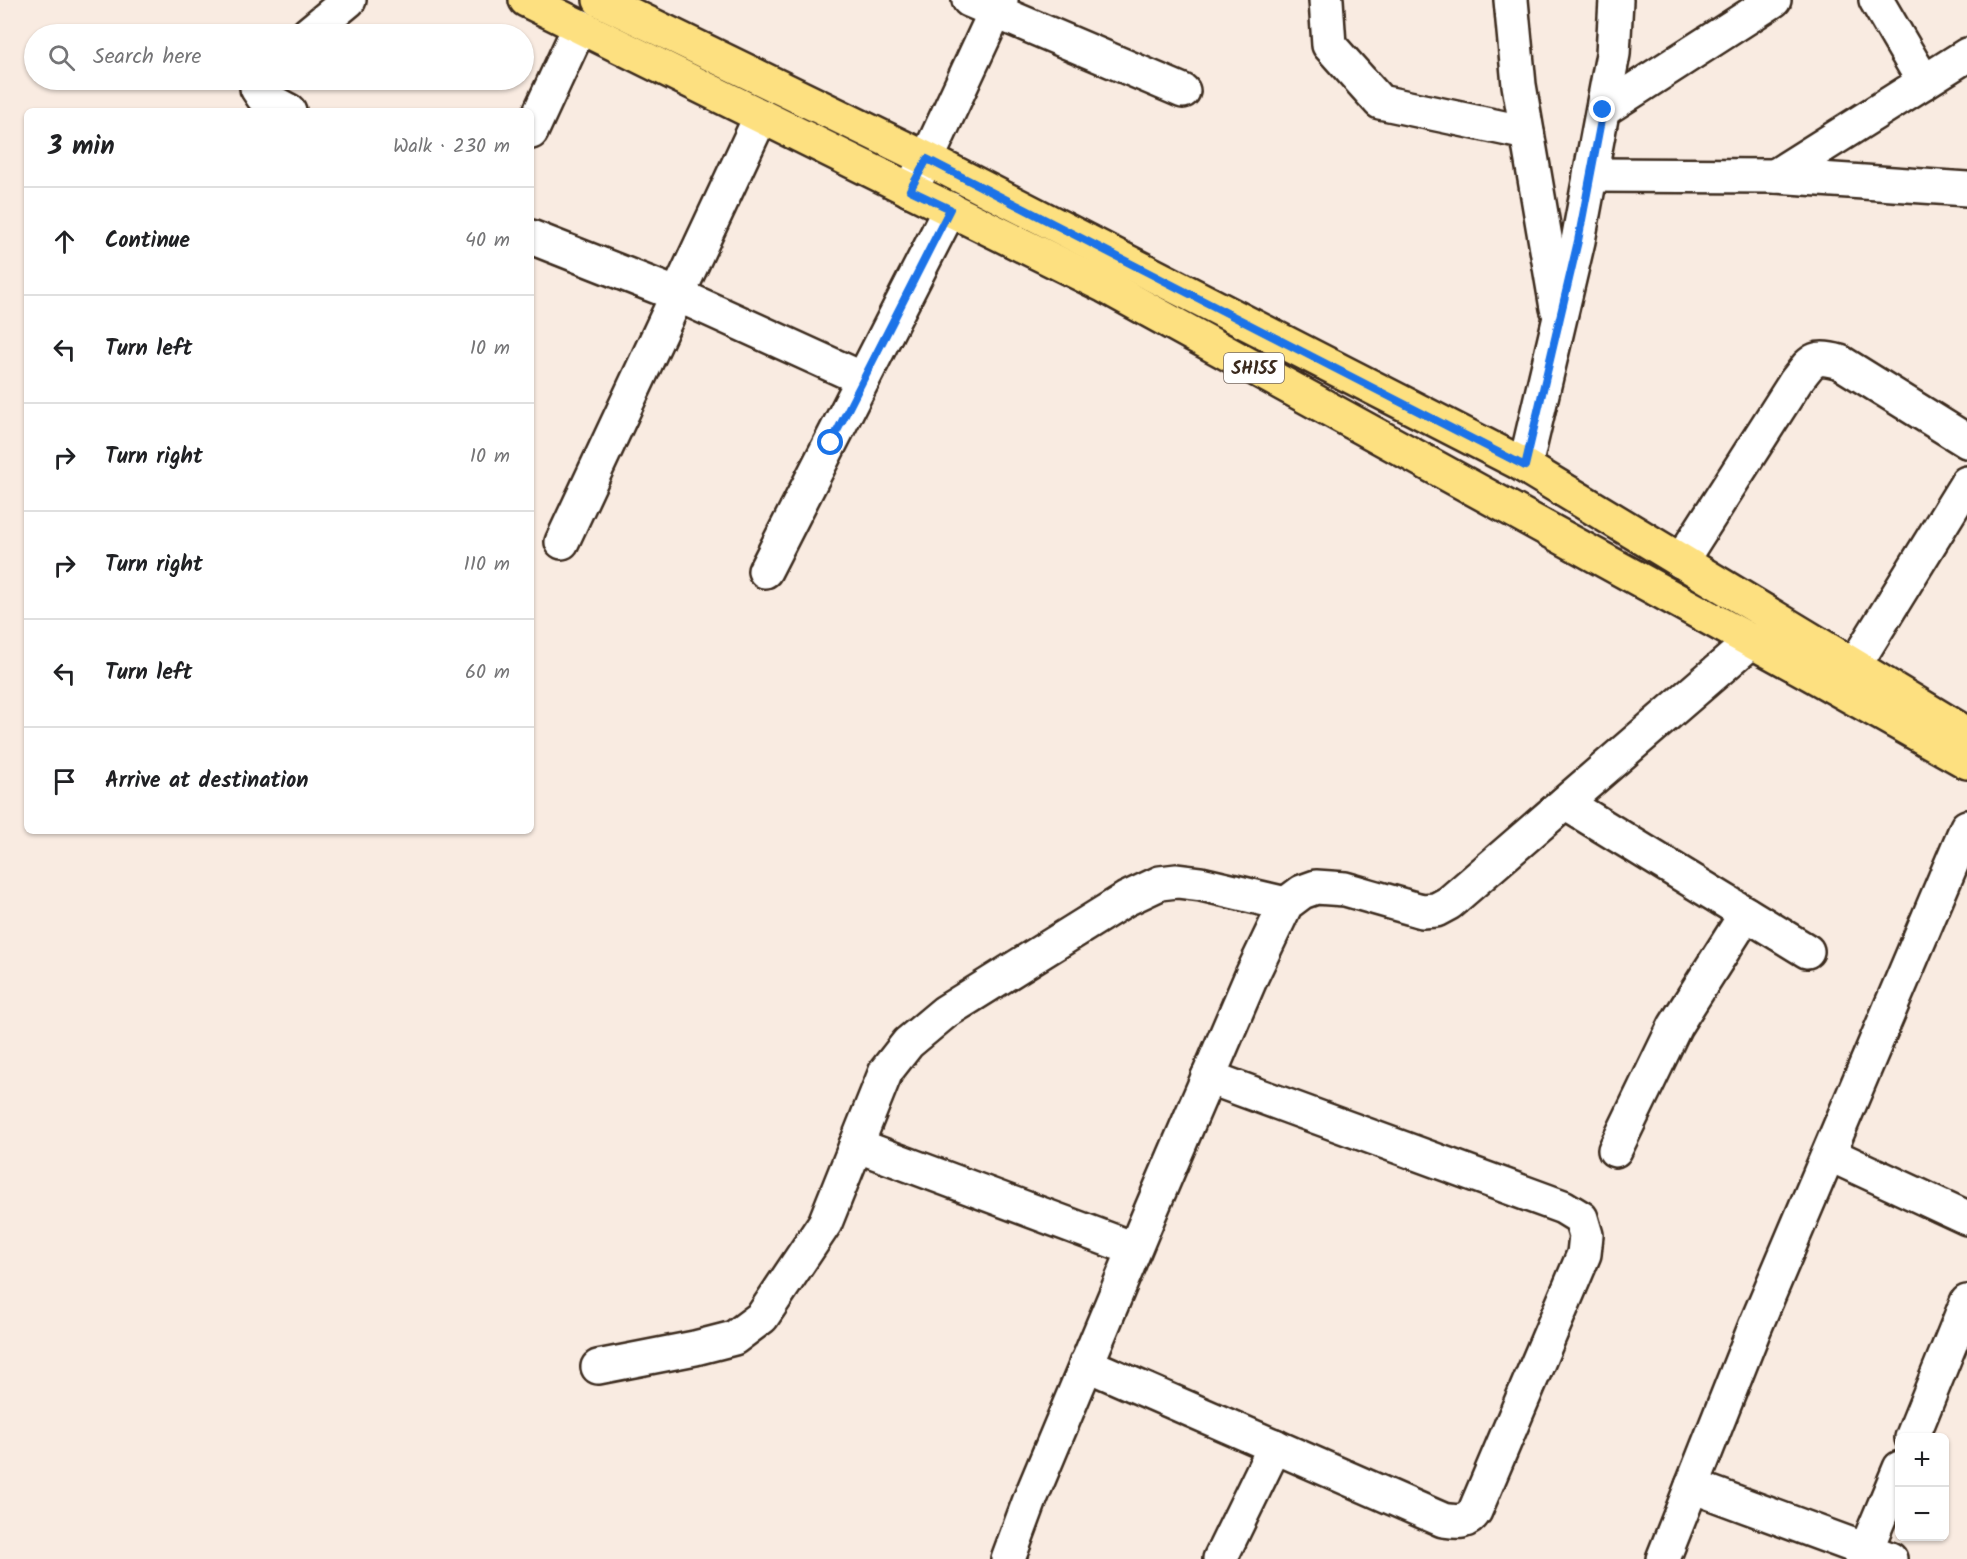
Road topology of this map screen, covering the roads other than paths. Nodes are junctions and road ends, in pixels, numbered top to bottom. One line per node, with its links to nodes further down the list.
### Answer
1 (349, 0): 10 (street)
2 (526, 0): 11 (main road, SH155)
3 (600, 0): 21 (main road, SH155)
4 (1326, 0): 20 (street)
5 (1511, 0): 20 (street)
6 (1616, 0): 17 (street)
7 (1774, 0): 17 (street)
8 (1876, 0): 13 (street)
9 (988, 4): 15 (street); 21 (street)
10 (320, 24)
11 (580, 26): 18 (main road, SH155); 19 (street)
12 (1967, 55): 13 (street)
13 (1924, 82): 23 (street)
14 (258, 90): 16 (street)
15 (1183, 91)
16 (283, 108)
17 (1603, 110): 22 (street)
18 (761, 116): 25 (main road, SH155); 28 (street)
19 (534, 126)
20 (1527, 133): 29 (street)
21 (927, 159): 25 (street); 32 (main road, SH155)
22 (1590, 175): 23 (street); 29 (street)
23 (1775, 176): 24 (street)
24 (1967, 189)
25 (910, 190): 26 (main road, SH155)
26 (950, 209): 30 (street); 37 (main road, SH155)
27 (534, 238): 28 (street)
28 (678, 295): 30 (street); 34 (street)
29 (1559, 321): 32 (street)
30 (863, 379): 36 (street)
31 (1967, 441): 35 (street)
32 (1525, 466): 35 (main road, SH155)
33 (1967, 483): 38 (street)
34 (562, 542)
35 (1682, 561): 38 (main road, SH155)
36 (765, 571)
37 (1752, 641): 40 (main road, SH155); 41 (street)
38 (1854, 666): 39 (main road, SH155)
39 (1967, 734)
40 (1967, 762)
41 (1565, 803): 43 (street); 44 (street)
42 (1967, 827): 49 (street)
43 (1286, 904): 46 (street); 47 (street)
44 (1746, 914): 45 (street); 48 (street)
45 (1807, 951)
46 (1208, 1077): 51 (street); 56 (street)
47 (856, 1145): 51 (street); 54 (street)
48 (1616, 1150)
49 (1828, 1154): 50 (street); 58 (street)
50 (1967, 1218)
51 (1134, 1249): 53 (street)
52 (1967, 1302): 55 (street)
53 (1086, 1364): 56 (street); 60 (street)
54 (598, 1367)
55 (1914, 1433)
56 (1275, 1446): 61 (street)
57 (1895, 1482): 59 (street)
58 (1692, 1486): 59 (street); 62 (street)
59 (1873, 1556)
60 (1008, 1559)
61 (1220, 1559)
62 (1663, 1559)

